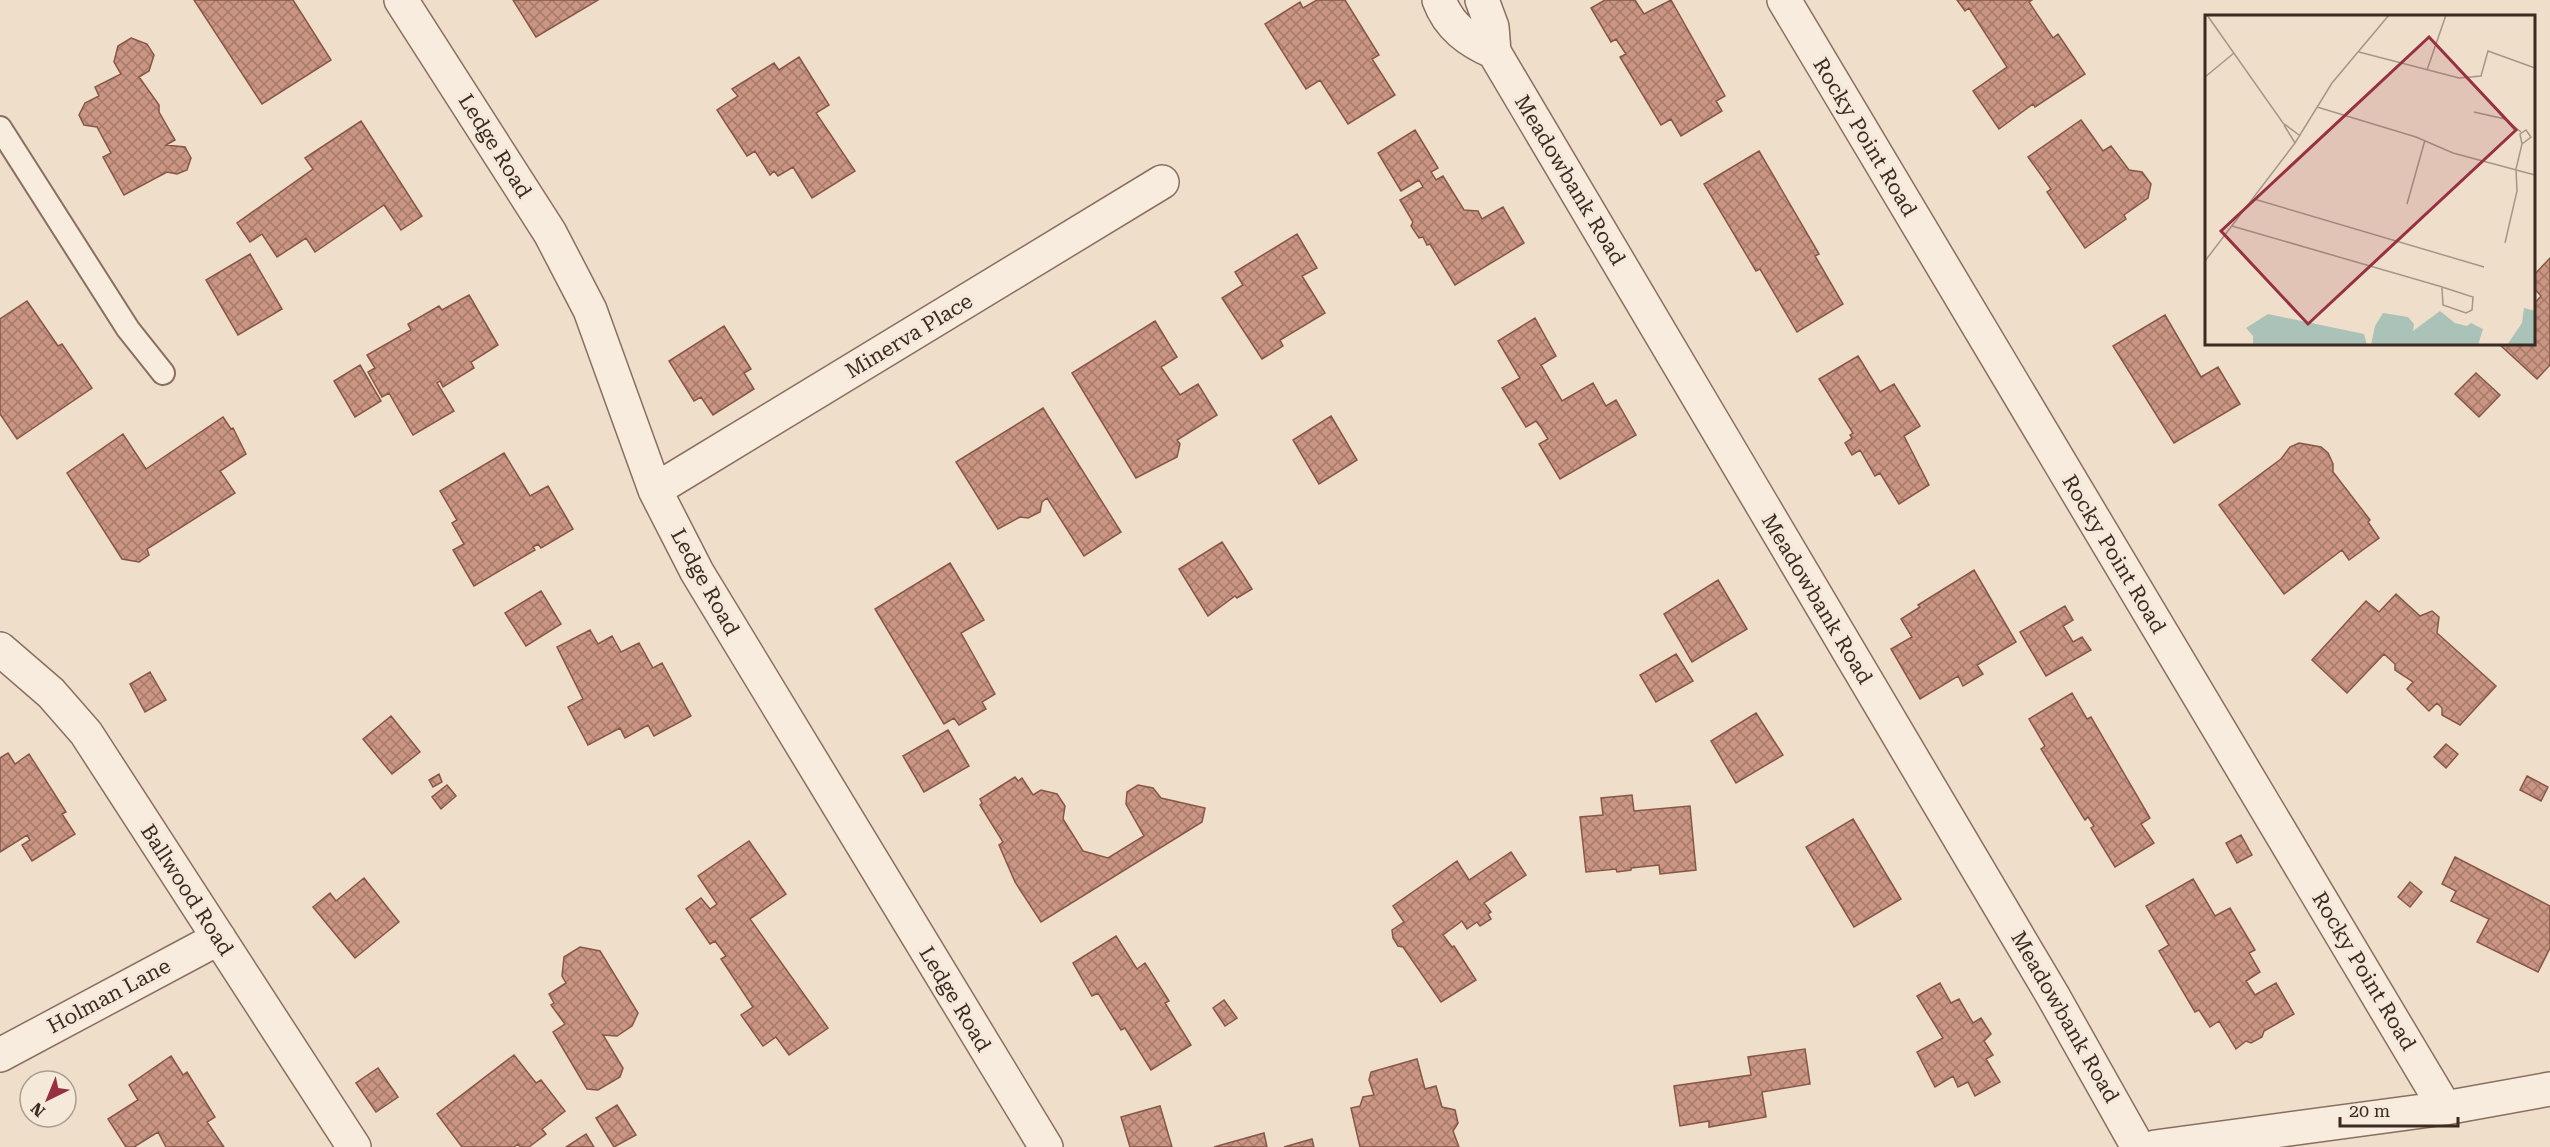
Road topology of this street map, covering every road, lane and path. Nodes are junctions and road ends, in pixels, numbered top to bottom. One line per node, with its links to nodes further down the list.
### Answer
1 (401, 0): 9 (street, Ledge Road)
2 (1439, 0): 5 (street)
3 (1482, 0): 5 (street, Meadowbank Road)
4 (1784, 0): 14 (street, Rocky Point Road)
5 (1494, 52): 17 (street, Meadowbank Road)
6 (0, 128): 8 (lane)
7 (1162, 182): 9 (street, Minerva Place)
8 (163, 373)
9 (655, 490): 16 (street, Ledge Road)
10 (0, 649): 11 (street, Ballwood Road)
11 (219, 938): 12 (street, Holman Lane); 15 (street, Ballwood Road)
12 (0, 1055)
13 (2550, 1089): 14 (street)
14 (2445, 1108): 18 (street)
15 (354, 1147)
16 (1046, 1147)
17 (2138, 1147)
18 (2155, 1147)

